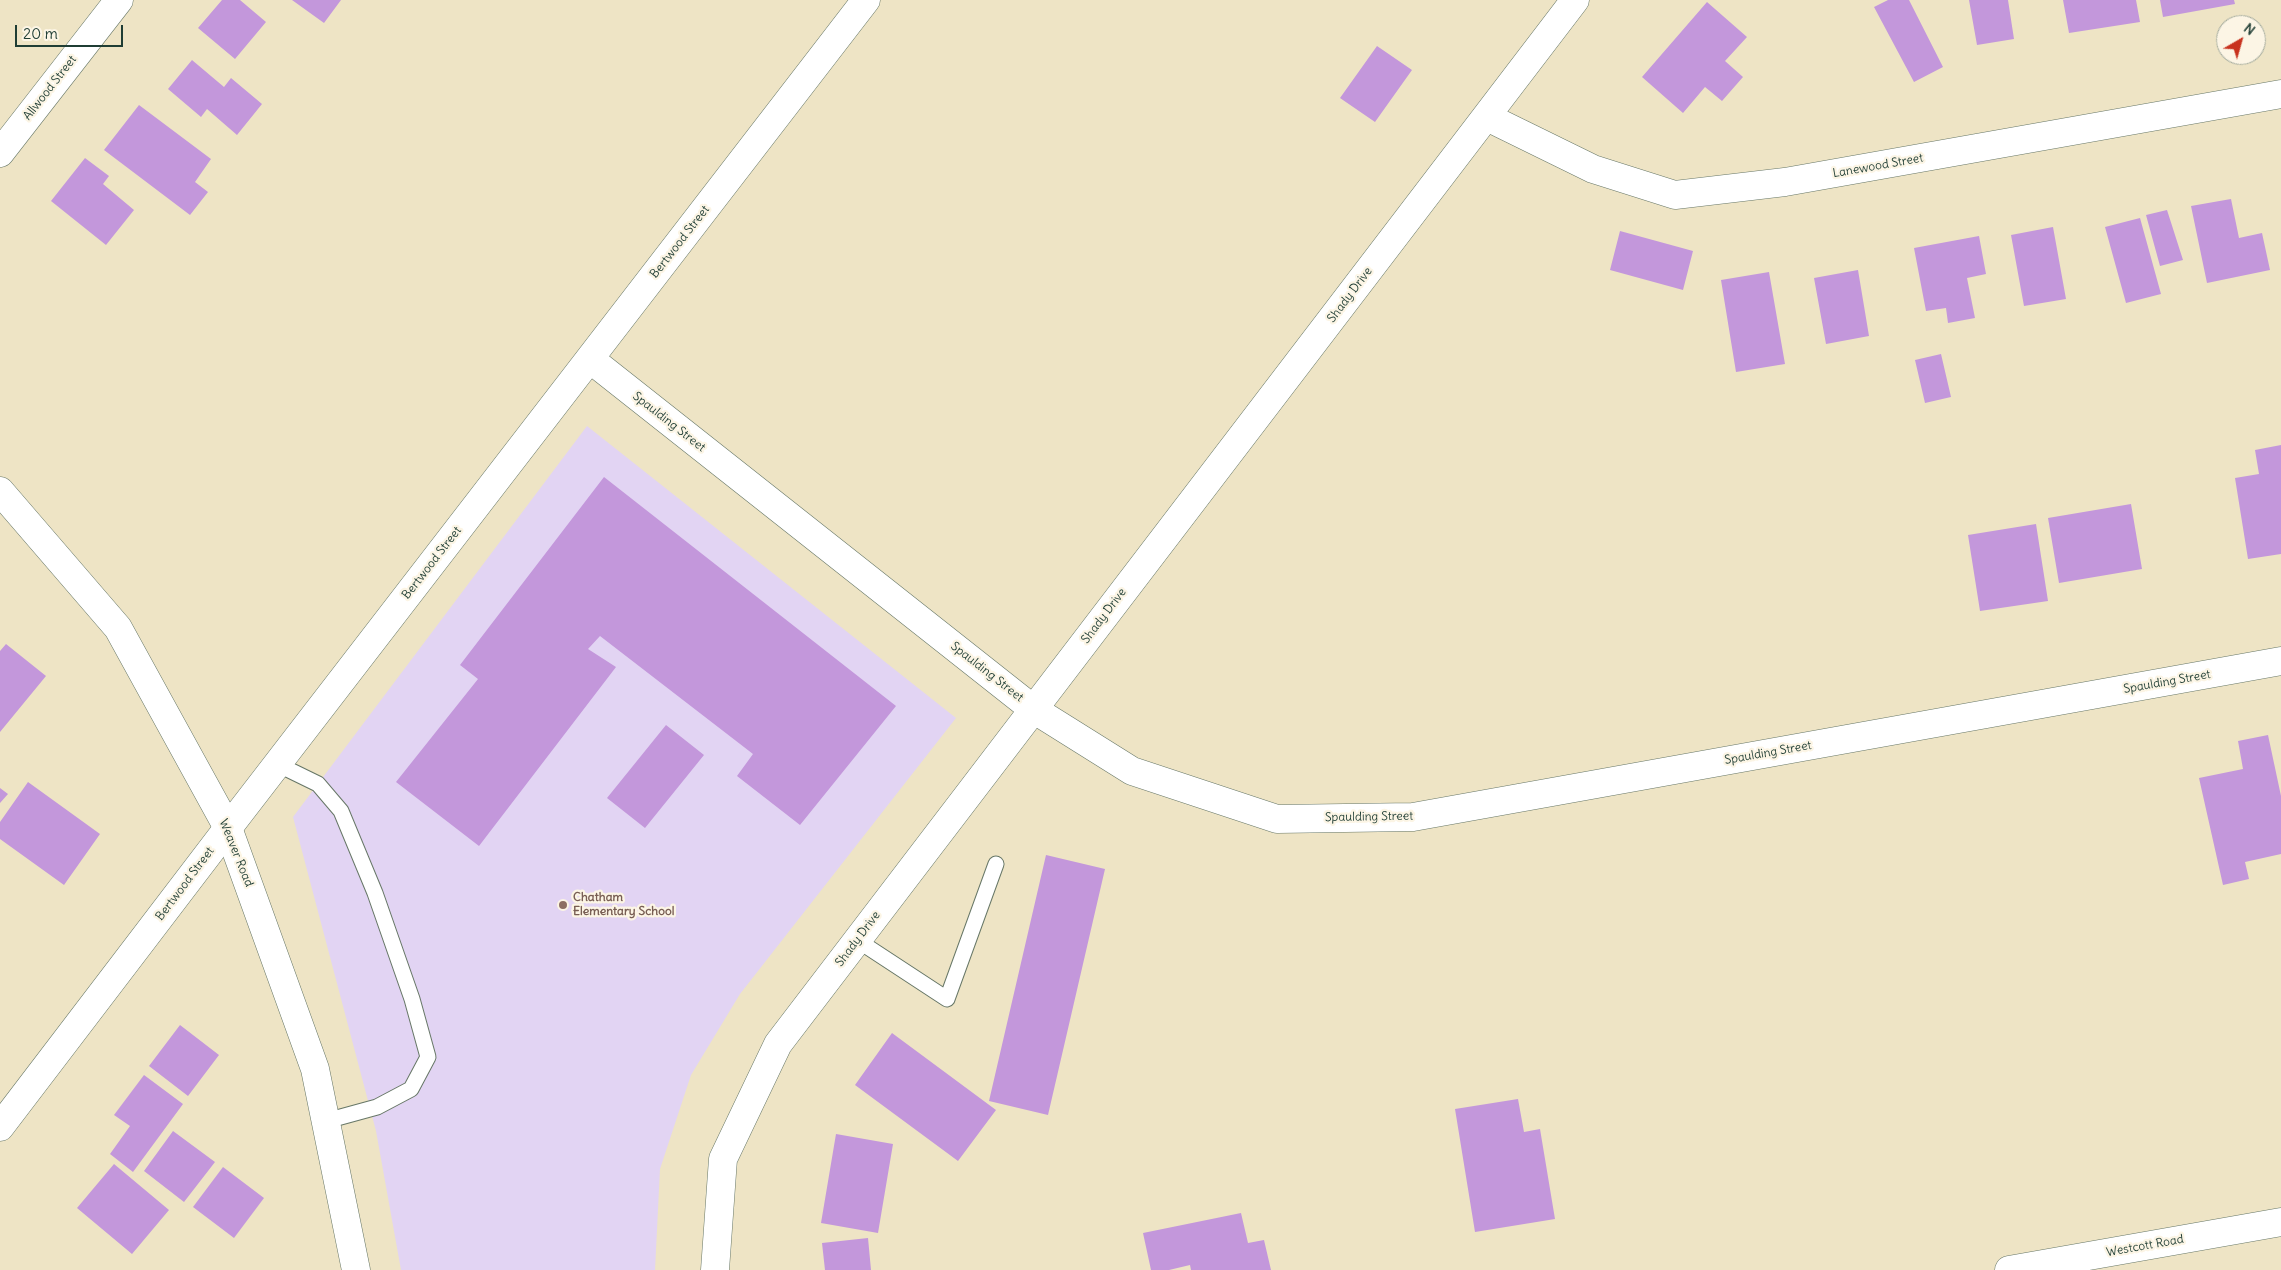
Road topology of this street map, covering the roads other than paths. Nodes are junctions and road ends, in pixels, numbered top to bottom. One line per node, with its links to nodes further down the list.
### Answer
1 (119, 0): 6 (street, Allwood Street)
2 (866, 0): 7 (street, Bertwood Street)
3 (1575, 0): 5 (street, Shady Drive)
4 (2281, 94): 5 (street, Lanewood Street)
5 (1487, 117): 10 (street, Shady Drive)
6 (0, 153)
7 (590, 359): 10 (street, Spaulding Street); 11 (street, Bertwood Street)
8 (0, 491): 12 (street, Weaver Road)
9 (2281, 661): 10 (street, Spaulding Street)
10 (1033, 709): 14 (street, Shady Drive)
11 (277, 764): 12 (street, Bertwood Street); 15 (lane)
12 (228, 828): 15 (street, Weaver Road); 16 (street, Bertwood Street)
13 (996, 864): 14 (lane)
14 (857, 940): 19 (street, Shady Drive)
15 (326, 1121): 18 (street, Weaver Road)
16 (0, 1127)
17 (2281, 1222): 20 (street, Westcott Road)
18 (356, 1270)
19 (715, 1270)
20 (2009, 1270)

